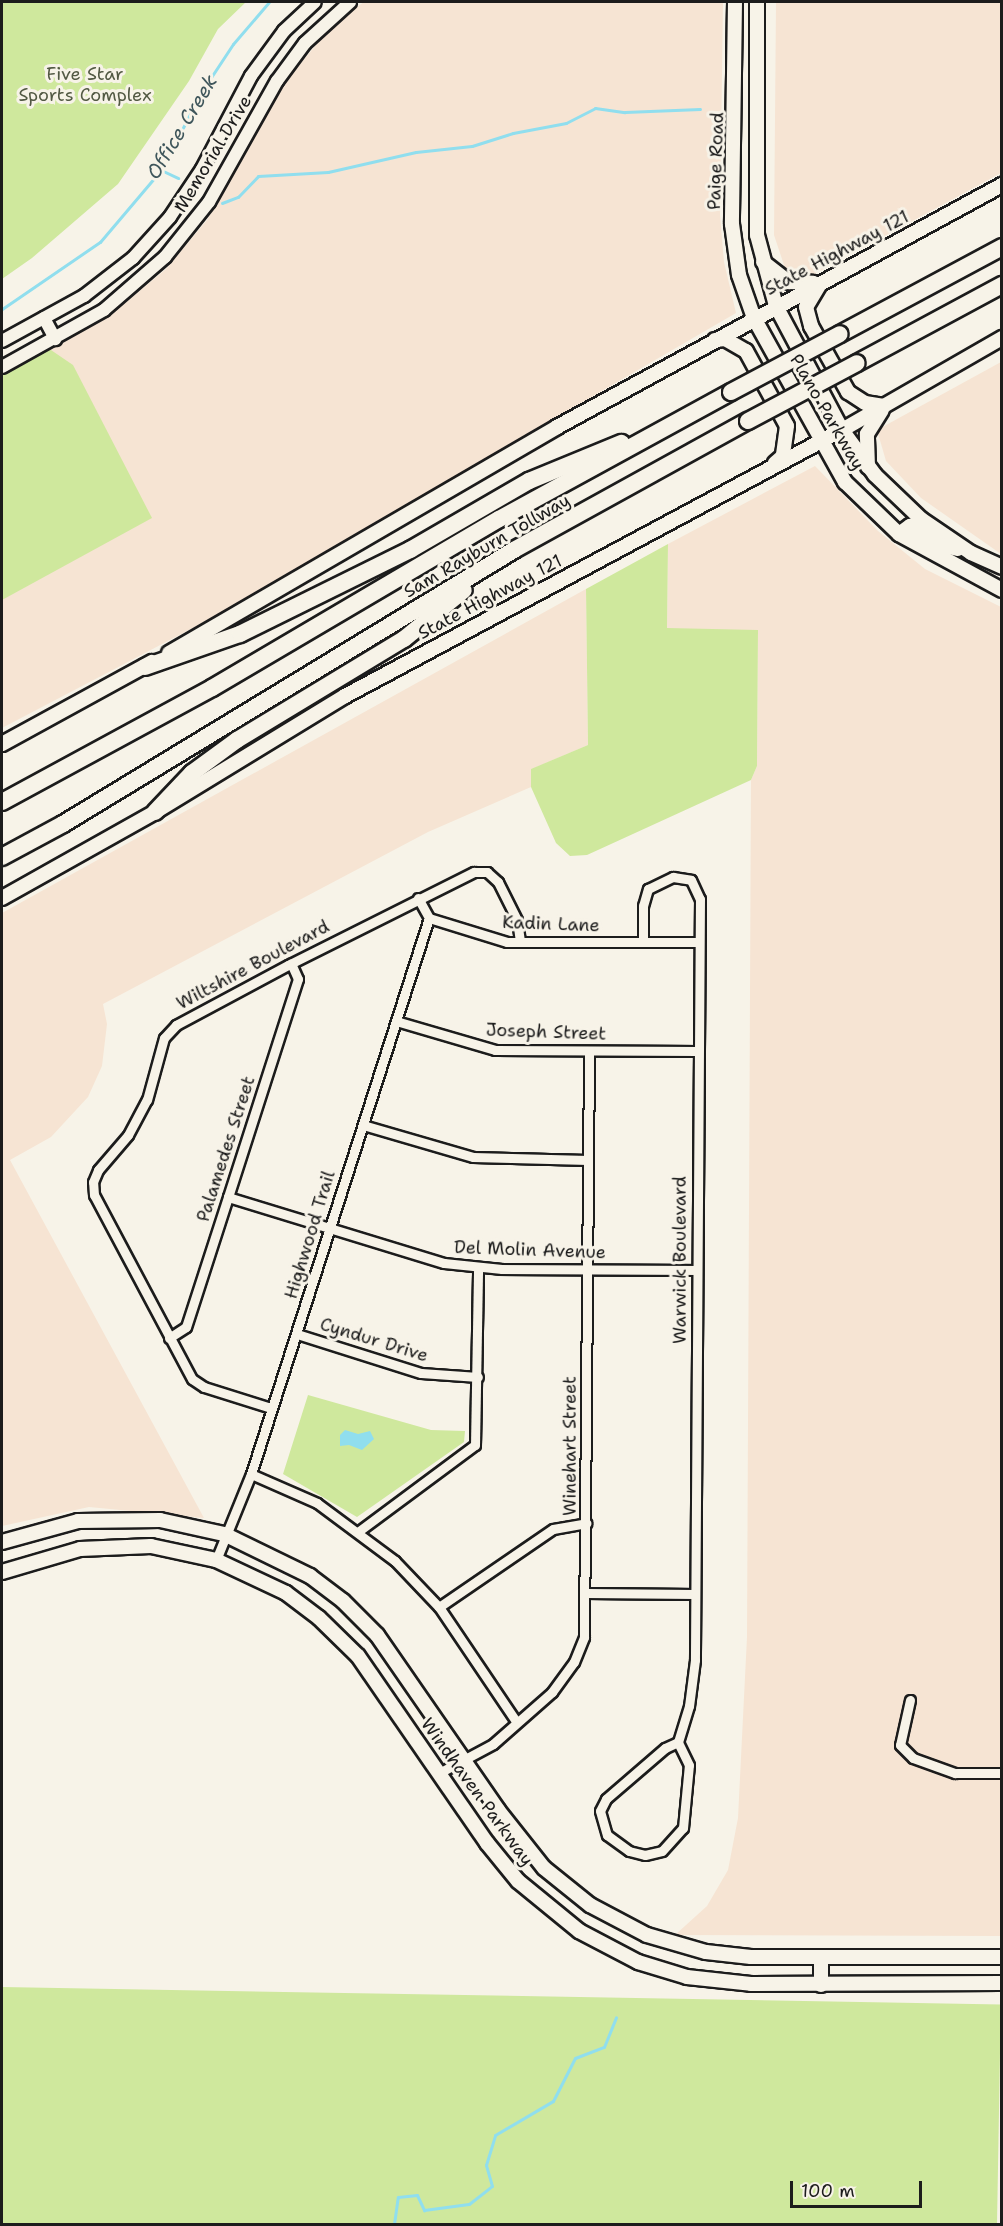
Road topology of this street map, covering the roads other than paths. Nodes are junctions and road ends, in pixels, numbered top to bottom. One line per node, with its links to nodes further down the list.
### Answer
1 (315, 2): 7 (street, Memorial Drive)
2 (350, 2): 8 (street, Memorial Drive)
3 (735, 2): 5 (main road, Paige Road)
4 (757, 2): 6 (main road, Paige Road)
5 (735, 79): 6 (main road); 16 (main road, Paige Road)
6 (756, 80): 11 (main road, Paige Road)
7 (202, 169): 8 (street); 15 (street, Memorial Drive)
8 (223, 180): 18 (street, Memorial Drive)
9 (1002, 185): 12 (main road, State Highway 121)
10 (1002, 247): 24 (highway, Sam Rayburn Tollway, bridge)
11 (763, 262): 12 (main road); 14 (main road, Paige Road)
12 (821, 282): 14 (main road, State Highway 121); 22 (main road)
13 (1002, 285): 30 (highway, Sam Rayburn Tollway, bridge)
14 (776, 306): 16 (main road, State Highway 121); 23 (main road, Plano Parkway)
15 (44, 318): 18 (street); 20 (street, Memorial Drive)
16 (754, 318): 19 (main road, State Highway 121); 25 (main road, Plano Parkway)
17 (1002, 338): 22 (main road, State Highway 121)
18 (55, 339): 21 (street, Memorial Drive)
19 (714, 340): 28 (main road); 34 (main road, State Highway 121)
20 (2, 341)
21 (2, 367)
22 (884, 406): 23 (main road, State Highway 121); 27 (main road)
23 (842, 430): 25 (main road, State Highway 121); 27 (main road, Plano Parkway)
24 (657, 432): 34 (highway); 36 (highway, Sam Rayburn Tollway)
25 (820, 441): 26 (main road, Plano Parkway); 28 (main road, State Highway 121)
26 (834, 465): 28 (main road); 29 (main road, Plano Parkway)
27 (868, 467): 31 (main road, Plano Parkway)
28 (766, 470): 37 (main road, State Highway 121)
29 (899, 534): 31 (main road); 33 (main road, Plano Parkway)
30 (514, 550): 37 (highway); 38 (highway, Sam Rayburn Tollway)
31 (971, 553): 32 (main road, Plano Parkway)
32 (1002, 567)
33 (1002, 590)
34 (145, 667): 35 (main road, State Highway 121)
35 (2, 744)
36 (2, 802)
37 (154, 812): 39 (main road, State Highway 121)
38 (2, 857)
39 (2, 898)
40 (418, 898): 41 (street); 42 (street, Wiltshire Boulevard); 45 (street, Wiltshire Boulevard)
41 (429, 918): 42 (street, Kadin Lane); 46 (street, Highwood Trail)
42 (520, 942): 43 (street, Kadin Lane)
43 (642, 942): 44 (street, Kadin Lane); 44 (street, Warwick Boulevard)
44 (698, 942): 48 (street, Warwick Boulevard)
45 (291, 963): 51 (street, Palamedes Street); 57 (street, Wiltshire Boulevard)
46 (396, 1021): 47 (street, Joseph Street); 49 (street, Highwood Trail)
47 (589, 1051): 48 (street, Joseph Street); 50 (street, Winehart Street)
48 (698, 1051): 55 (street, Warwick Boulevard)
49 (363, 1125): 50 (street); 52 (street, Highwood Trail)
50 (588, 1160): 54 (street, Winehart Street)
51 (228, 1197): 52 (street, Del Molin Avenue); 57 (street, Palamedes Street)
52 (329, 1229): 53 (street, Del Molin Avenue); 56 (street, Highwood Trail)
53 (478, 1267): 54 (street, Del Molin Avenue); 58 (street)
54 (587, 1269): 55 (street, Del Molin Avenue); 61 (street, Winehart Street)
55 (696, 1269): 68 (street, Warwick Boulevard)
56 (297, 1334): 58 (street, Cyndur Drive); 59 (street, Highwood Trail)
57 (170, 1338): 59 (street, Wiltshire Boulevard)
58 (478, 1377): 62 (street)
59 (271, 1408): 60 (street, Highwood Trail)
60 (252, 1474): 62 (street); 63 (street, Highwood Trail)
61 (586, 1523): 67 (street, Winehart Street); 69 (street)
62 (359, 1531): 69 (street)
63 (224, 1534): 64 (main road, Windhaven Parkway); 65 (street, Highwood Trail); 73 (main road, Windhaven Parkway)
64 (2, 1542)
65 (216, 1560): 66 (main road, Windhaven Parkway); 74 (main road, Windhaven Parkway)
66 (2, 1572)
67 (586, 1593): 68 (street); 71 (street, Winehart Street)
68 (695, 1594): 72 (street, Warwick Boulevard)
69 (439, 1607): 71 (street)
70 (910, 1700): 75 (street)
71 (516, 1721): 73 (street, Winehart Street)
72 (678, 1742): 72 (street)
73 (465, 1759): 74 (street, Winehart Street); 76 (main road, Windhaven Parkway)
74 (439, 1773): 79 (main road, Windhaven Parkway)
75 (1002, 1773)
76 (821, 1957): 77 (main road, Windhaven Parkway); 79 (main road)
77 (1002, 1957)
78 (1002, 1983): 79 (main road, Windhaven Parkway)
79 (821, 1985)

